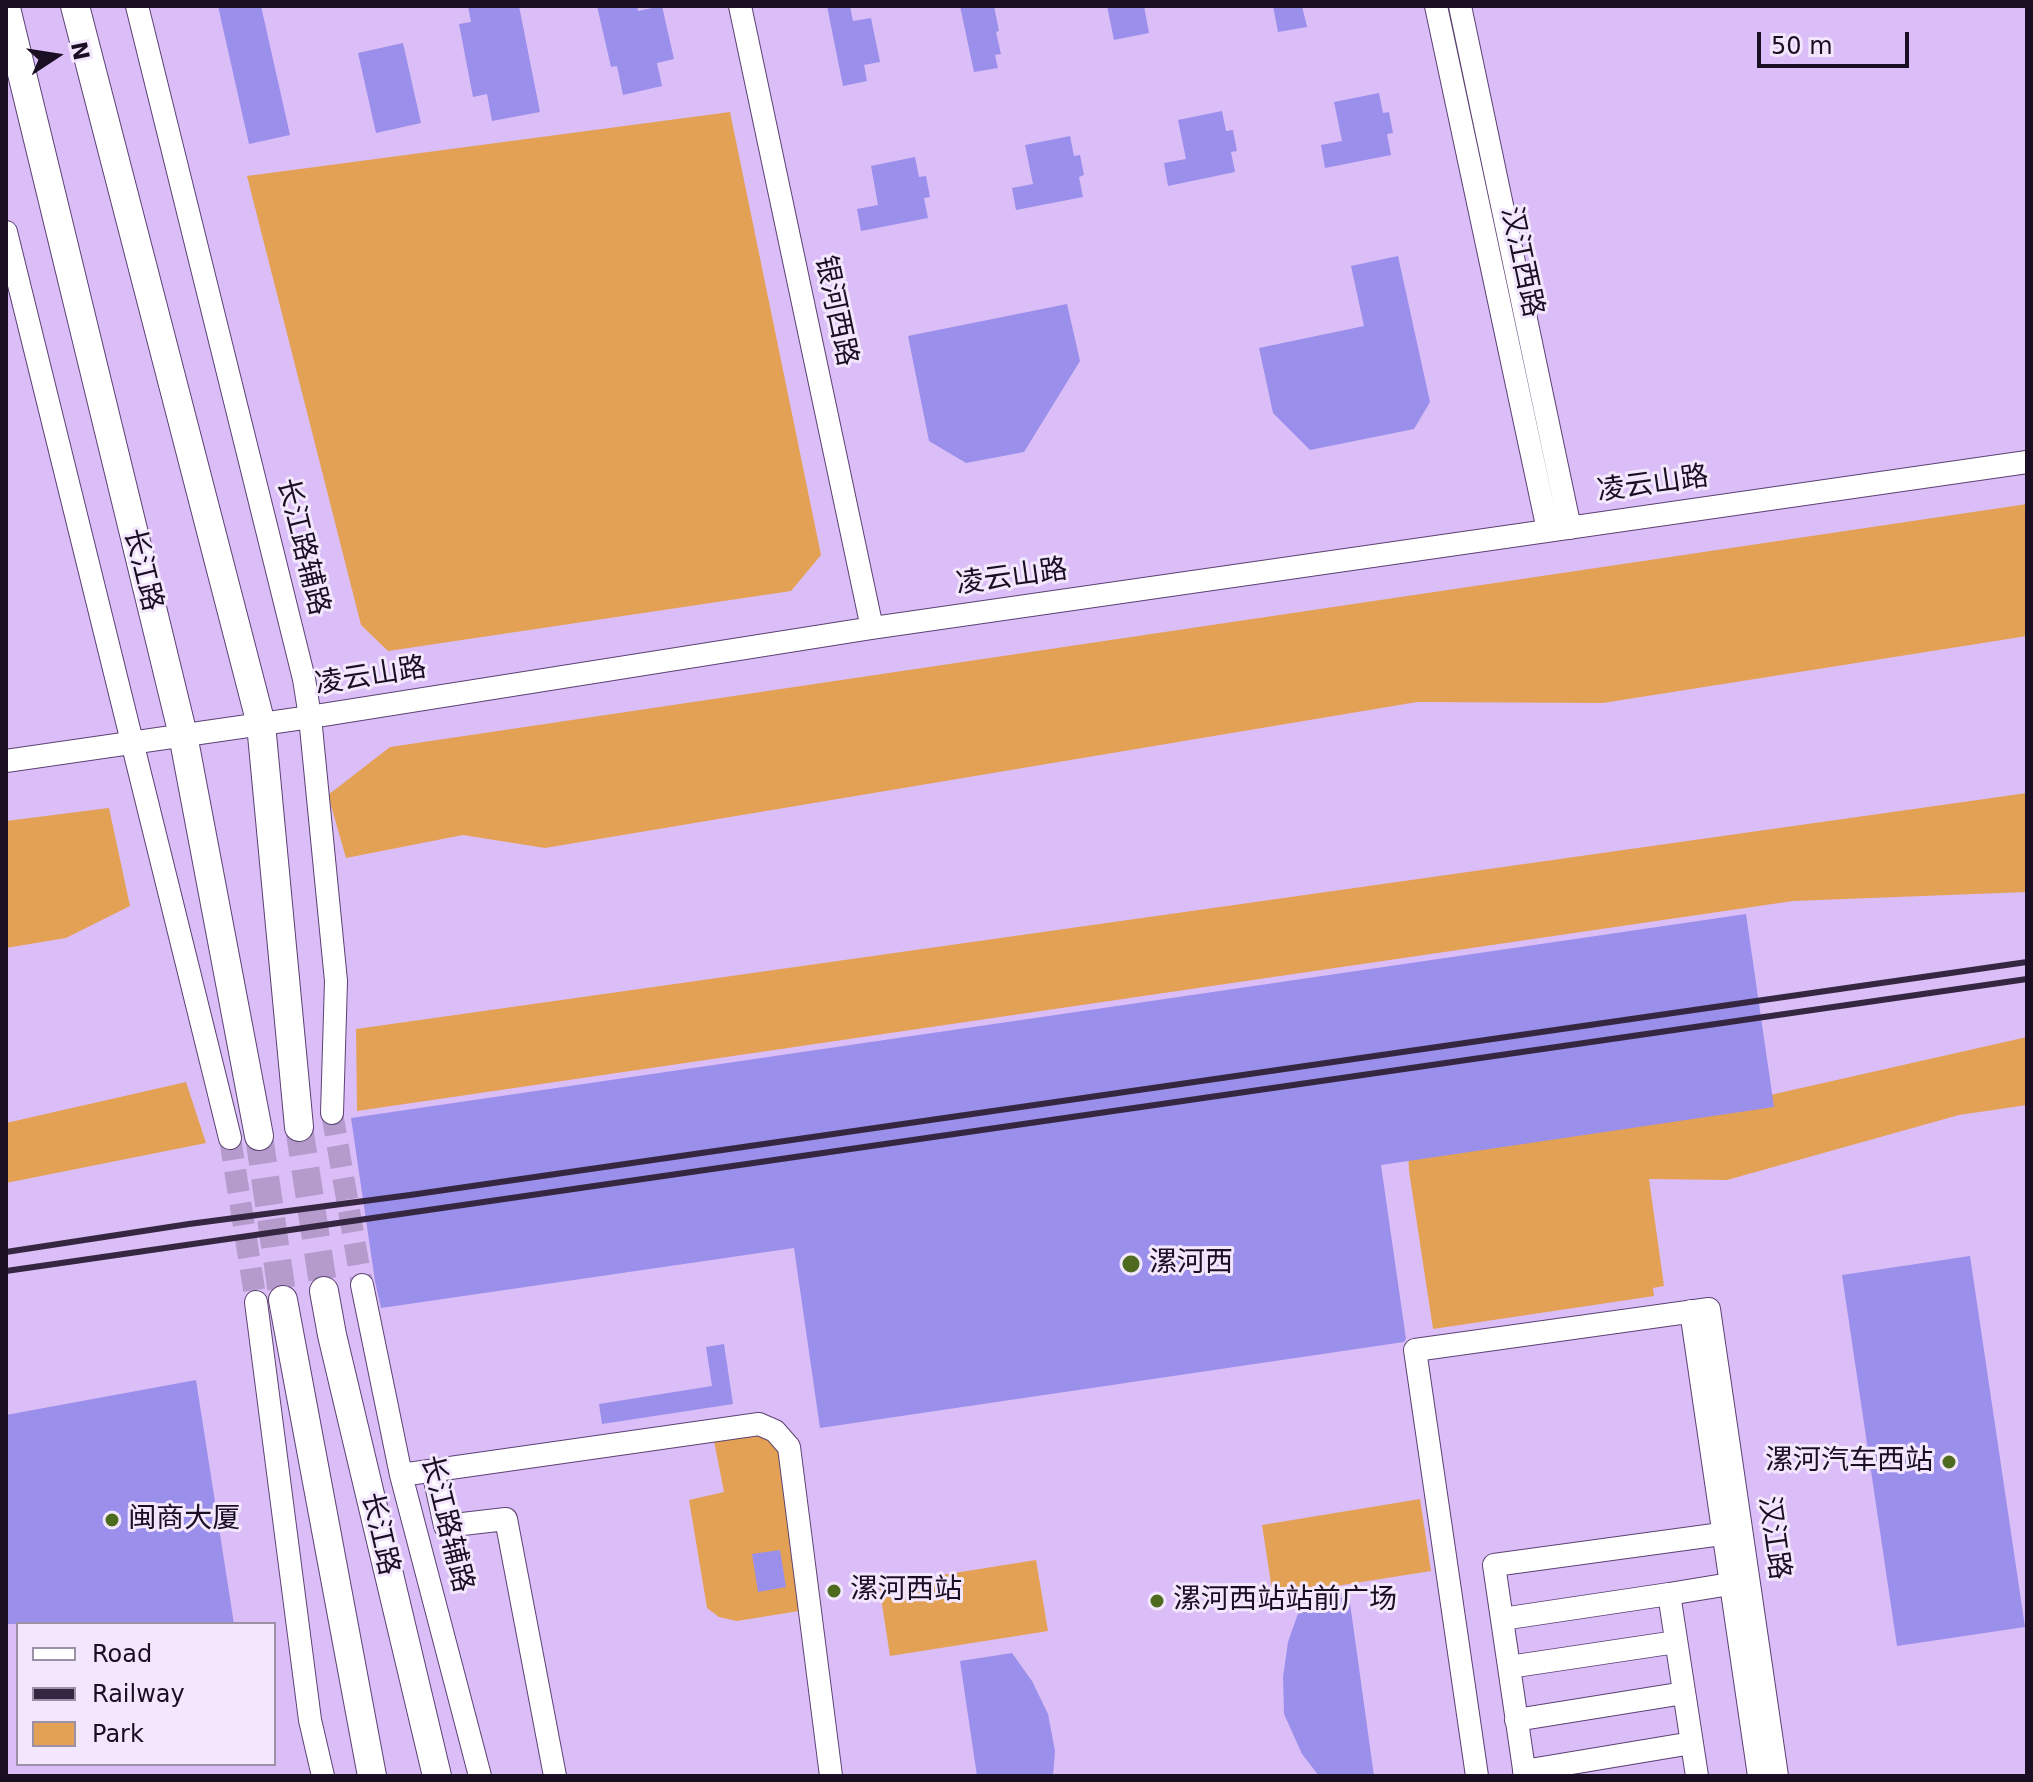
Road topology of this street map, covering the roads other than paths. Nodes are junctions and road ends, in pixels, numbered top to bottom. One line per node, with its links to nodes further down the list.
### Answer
1 (75, 6): 13 (main road)
2 (137, 6): 12 (street, 长江路辅路)
3 (740, 6): 11 (street, 银河西路)
4 (1436, 6): 10 (street, 汉江西路)
5 (1460, 6): 9 (street, 汉江西路)
6 (6, 8): 14 (main road, 长江路)
7 (6, 232): 15 (street)
8 (2027, 462): 9 (street, 凌云山路)
9 (1570, 528): 10 (street, 凌云山路)
10 (1548, 530): 11 (street, 凌云山路)
11 (872, 628): 12 (street, 凌云山路)
12 (310, 717): 13 (street, 凌云山路); 17 (street, 长江路辅路)
13 (261, 724): 14 (street, 凌云山路); 18 (main road)
14 (183, 735): 15 (street, 凌云山路); 19 (main road, 长江路)
15 (134, 743): 16 (street, 凌云山路); 20 (street)
16 (6, 761)
17 (332, 1113)
18 (299, 1127)
19 (259, 1136)
20 (230, 1138)
21 (362, 1285): 25 (street, 长江路辅路)
22 (324, 1291): 38 (main road, 长江路)
23 (270, 1301): 36 (street); 37 (main road, 长江路)
24 (433, 1471): 25 (street); 40 (street); 41 (street)
25 (401, 1475): 39 (street, 长江路辅路)
26 (1732, 1532): 27 (street, 汉江路); 29 (street); 42 (street, 汉江路)
27 (1739, 1582): 28 (street); 44 (street, 汉江路); 45 (street, 汉江路)
28 (1669, 1594): 29 (street); 30 (street)
29 (1502, 1619): 31 (street)
30 (1676, 1642): 31 (street); 32 (street)
31 (1509, 1667): 33 (street)
32 (1684, 1693): 33 (street); 34 (street)
33 (1516, 1720): 35 (street)
34 (1692, 1743): 35 (street); 43 (street)
35 (1525, 1773)
36 (323, 1776)
37 (372, 1776)
38 (437, 1776)
39 (480, 1776)
40 (555, 1776)
41 (831, 1776)
42 (1477, 1776)
43 (1697, 1776)
44 (1759, 1776)
45 (1777, 1776)

